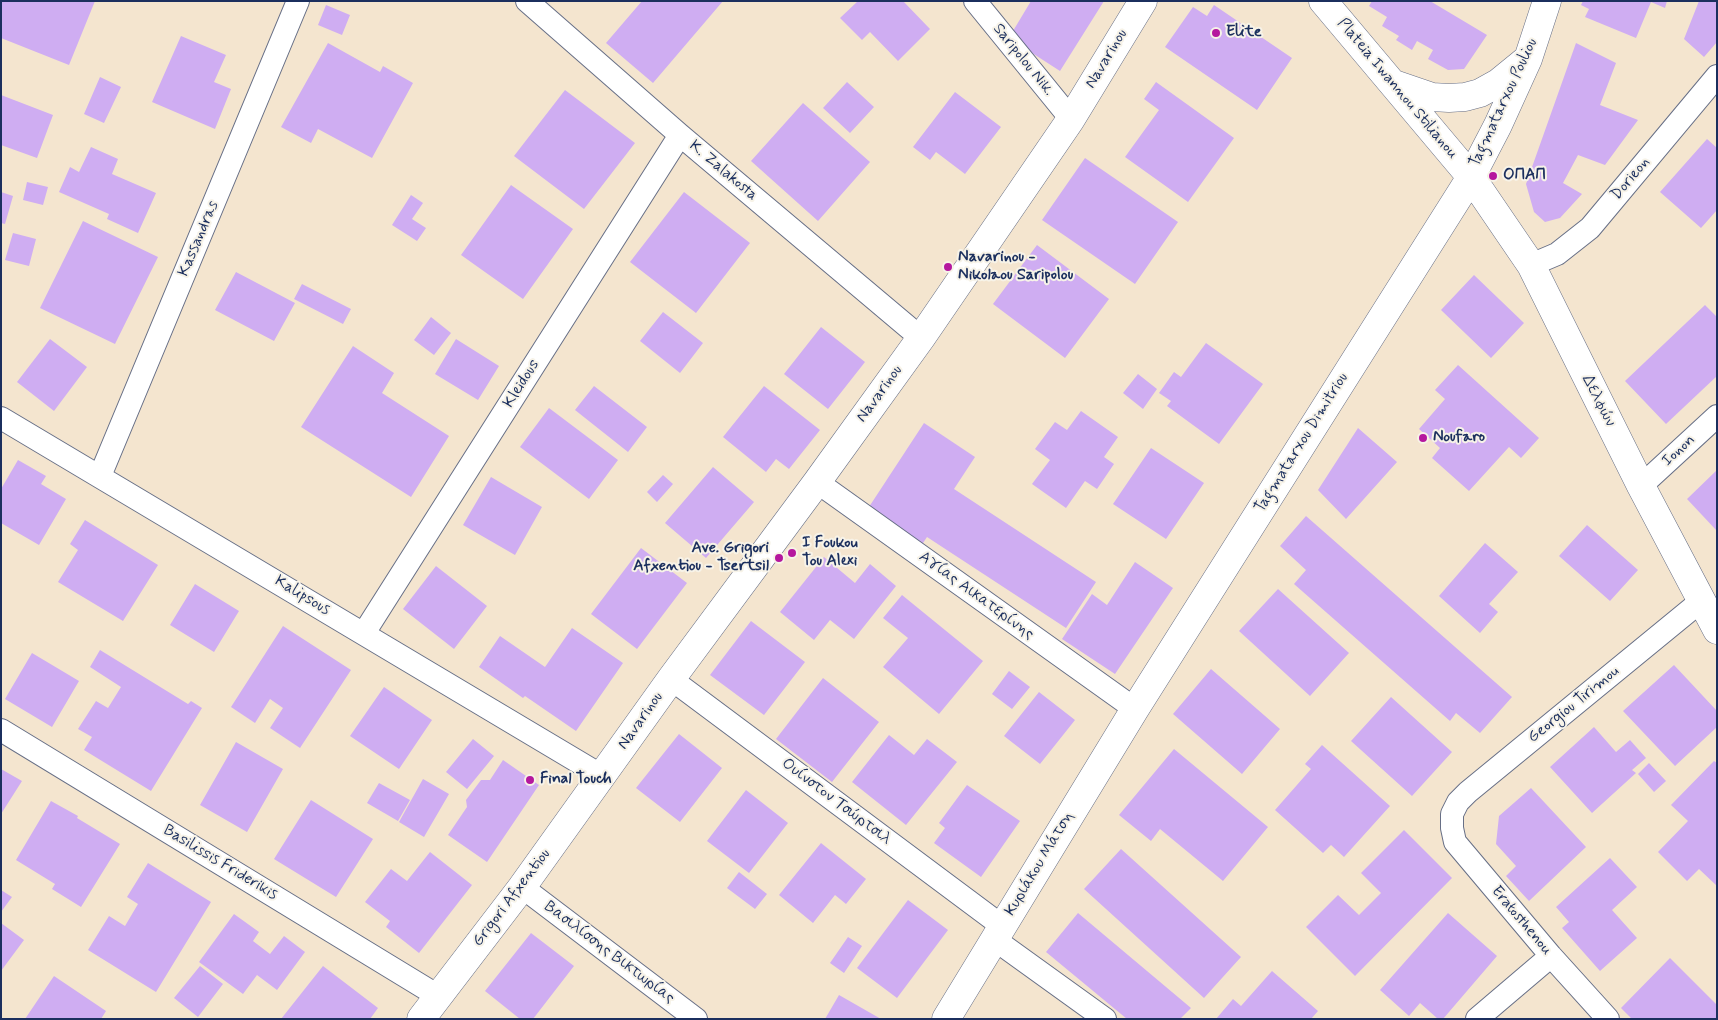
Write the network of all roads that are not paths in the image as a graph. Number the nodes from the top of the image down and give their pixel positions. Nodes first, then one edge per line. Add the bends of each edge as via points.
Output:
1 (298, 1) edge
2 (527, 1) edge
3 (975, 1) edge
4 (1143, 1) edge
5 (1322, 1) edge
6 (1547, 1) edge
7 (1528, 59) junction
8 (1717, 76) edge
9 (1394, 84) junction
10 (1070, 119) junction
11 (680, 135) junction
12 (1471, 177) junction
13 (1531, 265) junction
14 (921, 338) junction
15 (1717, 416) edge
16 (1, 418) edge
17 (100, 476) junction
18 (817, 482) junction
19 (1641, 486) junction
20 (1701, 600) junction
21 (1717, 630) edge
22 (364, 633) junction
23 (671, 679) junction
24 (1135, 709) junction
25 (1, 730) edge
26 (602, 776) junction
27 (1452, 814) joint
28 (522, 887) junction
29 (998, 932) junction
30 (1551, 956) junction
31 (438, 996) junction
32 (421, 1019) edge
33 (696, 1019) edge
34 (946, 1019) edge
35 (1105, 1019) edge
36 (1477, 1019) edge
37 (1608, 1019) edge

1 - 17 street, Kassandras
2 - 11 street, K. Zalakosta
3 - 10 street, Saripolou Nik.
4 - 10 main road, Navarinou
5 - 9 main road, Plateia Iwannou Stilianou
6 - 7 main road, Tagmatarxou Pouliou
7 - 9 main road via 1498,83 1465,97 1432,97
7 - 12 main road, Tagmatarxou Pouliou
8 - 13 street, Dorieon via 1590,228 1557,254
9 - 12 main road, Plateia Iwannou Stilianou
10 - 14 main road, Navarinou
11 - 14 street, K. Zalakosta
11 - 22 street, Kleidous
12 - 13 main road, Δελφών
12 - 24 main road, Tagmatarxou Dimitriou
13 - 19 main road, Δελφών
14 - 18 main road, Navarinou
15 - 19 street, Ionon
16 - 17 street, Kalipsous
17 - 22 street, Kalipsous
18 - 23 main road, Navarinou
18 - 24 street, Αγίας Αικατερίνης
19 - 20 main road, Δελφών
20 - 21 main road, Δελφών
20 - 27 street, Georgiou Tirimou via 1468,792
22 - 26 street, Kalipsous
23 - 26 main road, Navarinou
23 - 29 street, Ουίνστον Τσώρτσιλ
24 - 29 main road, Κυριάκου Μάτση
25 - 31 street, Basilissis Friderikis
26 - 28 main road, Grigori Afxentiou
27 - 30 street, Eratosthenou via 1455,842
28 - 31 main road, Grigori Afxentiou
28 - 33 street, Βασιλίσσης Βικτωρίας
29 - 34 main road, Κυριάκου Μάτση
29 - 35 street, Ουίνστον Τσώρτσιλ
30 - 36 street
30 - 37 street, Eratosthenou
31 - 32 main road, Grigori Afxentiou

